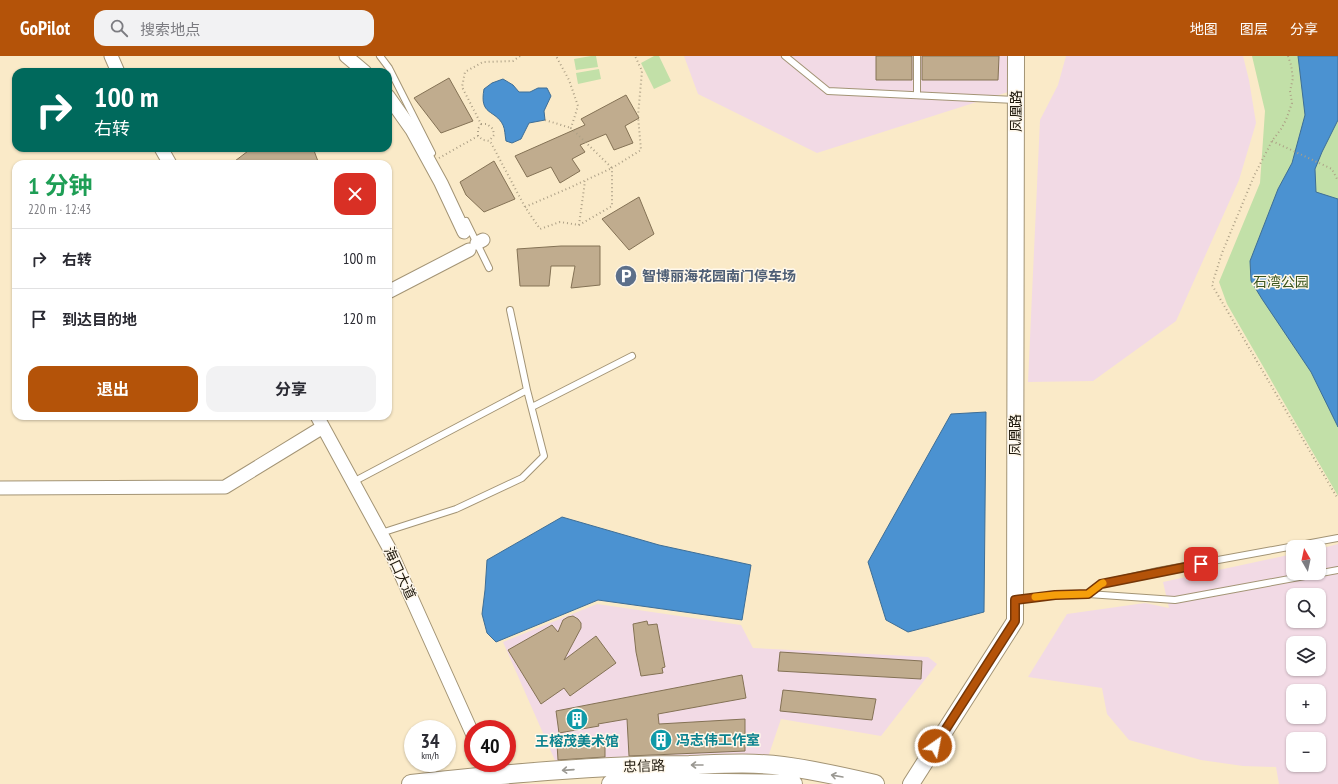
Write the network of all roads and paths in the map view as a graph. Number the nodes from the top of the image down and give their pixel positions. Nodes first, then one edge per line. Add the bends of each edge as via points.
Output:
1 (111, 56) edge
2 (346, 56) edge
3 (380, 56) edge
4 (520, 56) edge
5 (556, 56) edge
6 (635, 56) edge
7 (785, 56) edge
8 (917, 56) edge
9 (1016, 56) edge
10 (1288, 56) edge
11 (116, 68) edge
12 (360, 68) edge
13 (389, 68) edge
14 (392, 74) edge
15 (917, 95) junction
16 (1016, 100) junction
17 (392, 102) edge
18 (545, 120) dead end
19 (481, 124) junction
20 (571, 128) junction
21 (478, 136) junction
22 (490, 140) junction
23 (1272, 141) junction
24 (435, 160) junction
25 (612, 168) junction
26 (585, 181) junction
27 (1338, 181) edge
28 (525, 207) junction
29 (579, 225) junction
30 (464, 232) dead end
31 (476, 245) junction
32 (489, 268) dead end
33 (392, 290) edge
34 (510, 310) dead end
35 (632, 356) dead end
36 (527, 390) junction
37 (532, 407) junction
38 (320, 422) edge
39 (353, 482) junction
40 (0, 488) edge
41 (1338, 500) edge
42 (381, 533) junction
43 (1338, 538) edge
44 (1338, 570) edge
45 (1088, 594) junction
46 (1015, 600) junction
47 (466, 720) edge
48 (491, 774) edge
49 (411, 784) edge
50 (611, 784) edge
51 (792, 784) edge
52 (876, 784) edge
53 (911, 784) edge

1 - 11 street
2 - 12 street
3 - 13 lane
4 - 19 path via 513,61 483,62 466,72 462,87
5 - 20 path via 569,80 578,106
6 - 25 path via 642,71 638,116 641,150
7 - 15 lane via 828,91
8 - 15 lane
9 - 16 street, 凤凰路
10 - 23 path via 1293,78 1290,91 1292,103 1281,130
14 - 24 lane
15 - 16 lane
16 - 46 street, 凤凰路
17 - 30 street via 412,130 441,182
18 - 20 path
19 - 21 path
19 - 22 path via 487,124 493,129 494,134
20 - 25 path
21 - 22 path via 483,140
21 - 24 path
22 - 28 path
23 - 27 path via 1332,169
23 - 41 path via 1254,176 1222,253 1212,285
24 - 31 lane
25 - 26 path
25 - 29 path via 612,206
26 - 28 path
26 - 29 path
28 - 29 path via 540,229 560,222
31 - 32 lane
31 - 33 street
34 - 36 lane
35 - 37 lane
36 - 37 lane
36 - 39 lane
37 - 42 lane via 544,456 522,478 456,509
38 - 39 street, 海口大道
38 - 40 street via 225,487
39 - 42 street, 海口大道
42 - 47 street, 海口大道
43 - 45 lane via 1158,571 1101,584
44 - 45 lane via 1174,600
45 - 46 lane
46 - 53 street, 凤凰路 via 1015,621
48 - 49 main road, 忠信路
52 -> 48 main road, 忠信路 via 782,766 736,764 650,765
50 - 51 main road, 忠信路

